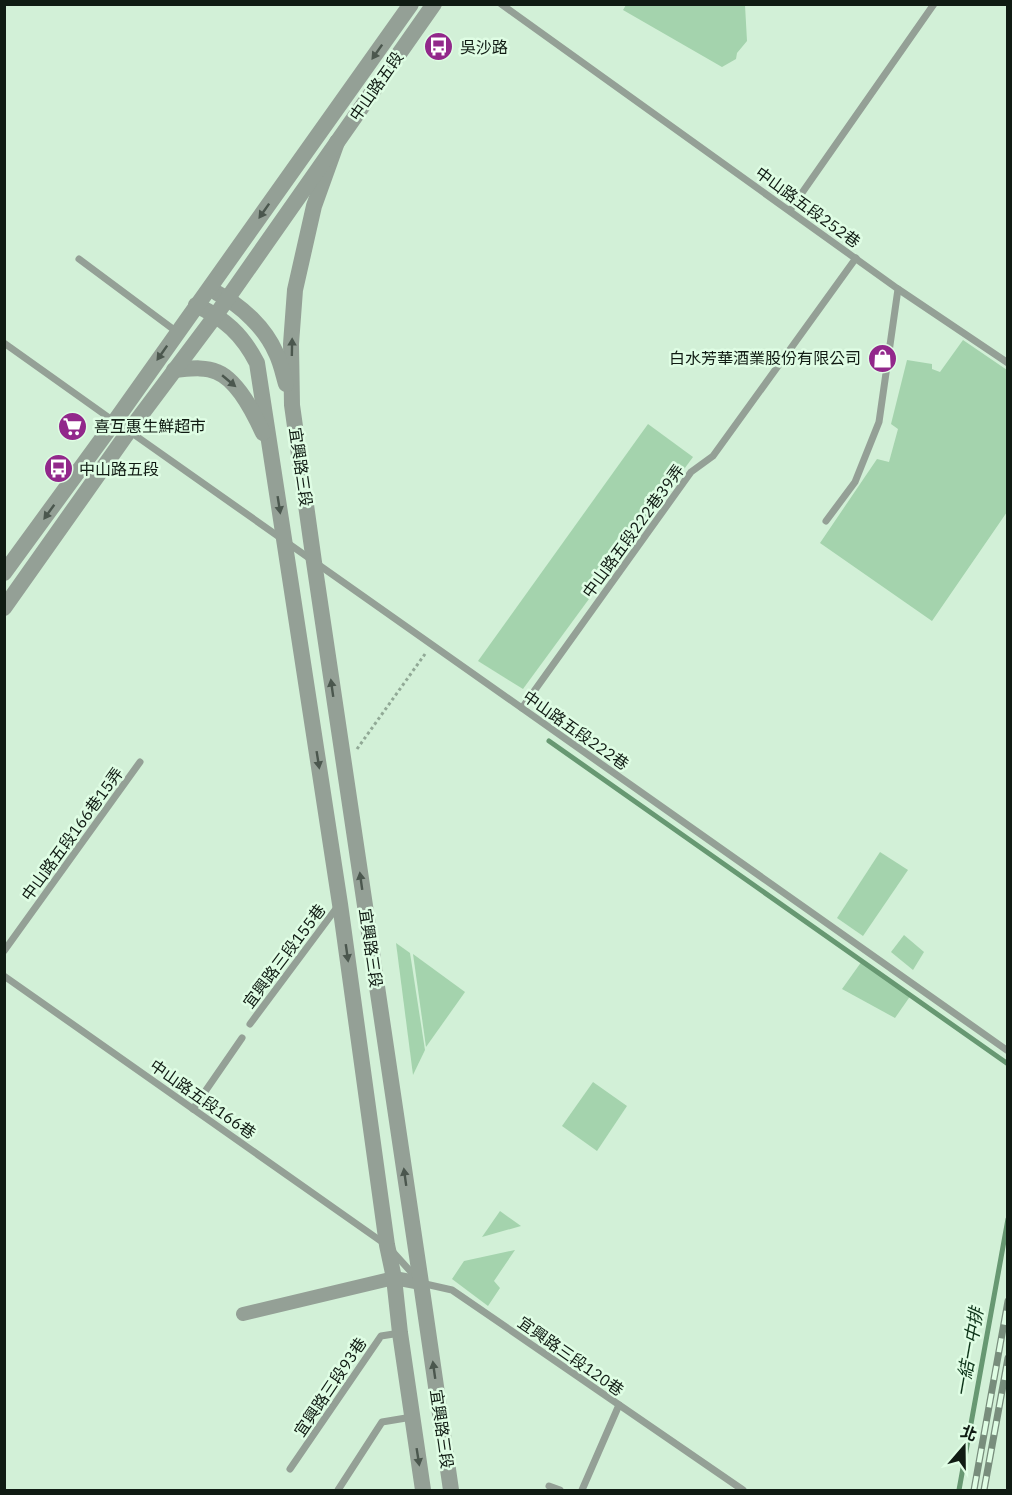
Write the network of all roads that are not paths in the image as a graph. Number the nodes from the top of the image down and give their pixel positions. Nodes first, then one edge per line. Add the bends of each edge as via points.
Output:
1 (411, 4) edge
2 (434, 4) edge
3 (501, 4) edge
4 (934, 4) edge
5 (337, 141) junction
6 (790, 210) junction
7 (856, 258) junction
8 (79, 259) dead end
9 (208, 289) junction
10 (898, 289) junction
11 (227, 298) junction
12 (196, 305) junction
13 (216, 315) junction
14 (177, 332) junction
15 (4, 343) edge
16 (1008, 363) edge
17 (174, 370) junction
18 (292, 405) junction
19 (115, 421) junction
20 (129, 431) junction
21 (270, 447) junction
22 (826, 521) dead end
23 (285, 542) junction
24 (314, 562) junction
25 (4, 573) edge
26 (4, 608) edge
27 (522, 708) junction
28 (140, 762) dead end
29 (340, 904) junction
30 (4, 951) edge
31 (4, 976) edge
32 (250, 1024) dead end
33 (242, 1038) dead end
34 (1008, 1051) edge
35 (194, 1109) junction
36 (387, 1245) junction
37 (394, 1278) junction
38 (421, 1283) junction
39 (243, 1314) dead end
40 (400, 1333) junction
41 (619, 1405) junction
42 (412, 1417) junction
43 (290, 1469) dead end
44 (549, 1486) dead end
45 (338, 1491) edge
46 (423, 1491) edge
47 (451, 1491) edge
48 (560, 1491) edge
49 (582, 1491) edge
50 (743, 1491) edge

1 -> 9 street, 中山路五段
2 - 5 street, 中山路五段
3 - 6 lane, 中山路五段252巷
4 - 6 lane
5 - 11 street, 中山路五段
18 -> 5 street, 宜興路三段 via 295,290 314,206
6 - 7 lane, 中山路五段252巷
7 - 10 lane, 中山路五段252巷
7 - 27 lane, 中山路五段222巷39弄 via 713,456 691,472
8 - 14 lane
9 - 11 street, 宜興路三段
9 - 12 street, 中山路五段
10 - 16 lane, 中山路五段252巷
10 - 22 lane via 879,422 855,482
11 - 13 street, 中山路五段
11 - 18 street, 宜興路三段 via 268,338 277,354
12 - 13 street, 宜興路三段
12 - 14 street, 中山路五段
13 - 17 street, 中山路五段
13 - 21 street, 宜興路三段 via 237,332 257,363
14 -> 19 street, 中山路五段
15 - 19 lane, 中山路五段222巷
17 - 20 street, 中山路五段
17 -> 21 street, 宜興路三段 via 199,368 218,372 234,384
18 - 24 street, 宜興路三段
19 - 20 lane, 中山路五段222巷
19 -> 25 street, 中山路五段
20 - 23 lane, 中山路五段222巷
20 - 26 street, 中山路五段
21 -> 23 street, 宜興路三段
23 - 24 lane, 中山路五段222巷
23 -> 29 street, 宜興路三段
24 - 27 lane, 中山路五段222巷
38 -> 24 street, 宜興路三段
27 - 34 lane, 中山路五段222巷
28 - 30 lane, 中山路五段166巷15弄
29 - 32 lane, 宜興路三段155巷
29 -> 36 street, 宜興路三段
31 - 35 lane, 中山路五段166巷
33 - 35 lane
35 - 36 lane, 中山路五段166巷
36 - 37 street, 宜興路三段
36 - 38 lane
37 - 38 street
37 - 39 street
37 - 40 street, 宜興路三段
38 - 41 lane, 宜興路三段120巷 via 452,1290
47 -> 38 street, 宜興路三段
40 - 42 street, 宜興路三段
40 - 43 lane, 宜興路三段93巷 via 381,1335
41 - 49 lane
41 - 50 lane, 宜興路三段120巷
42 - 45 lane via 382,1422
42 -> 46 street, 宜興路三段
44 - 48 lane

